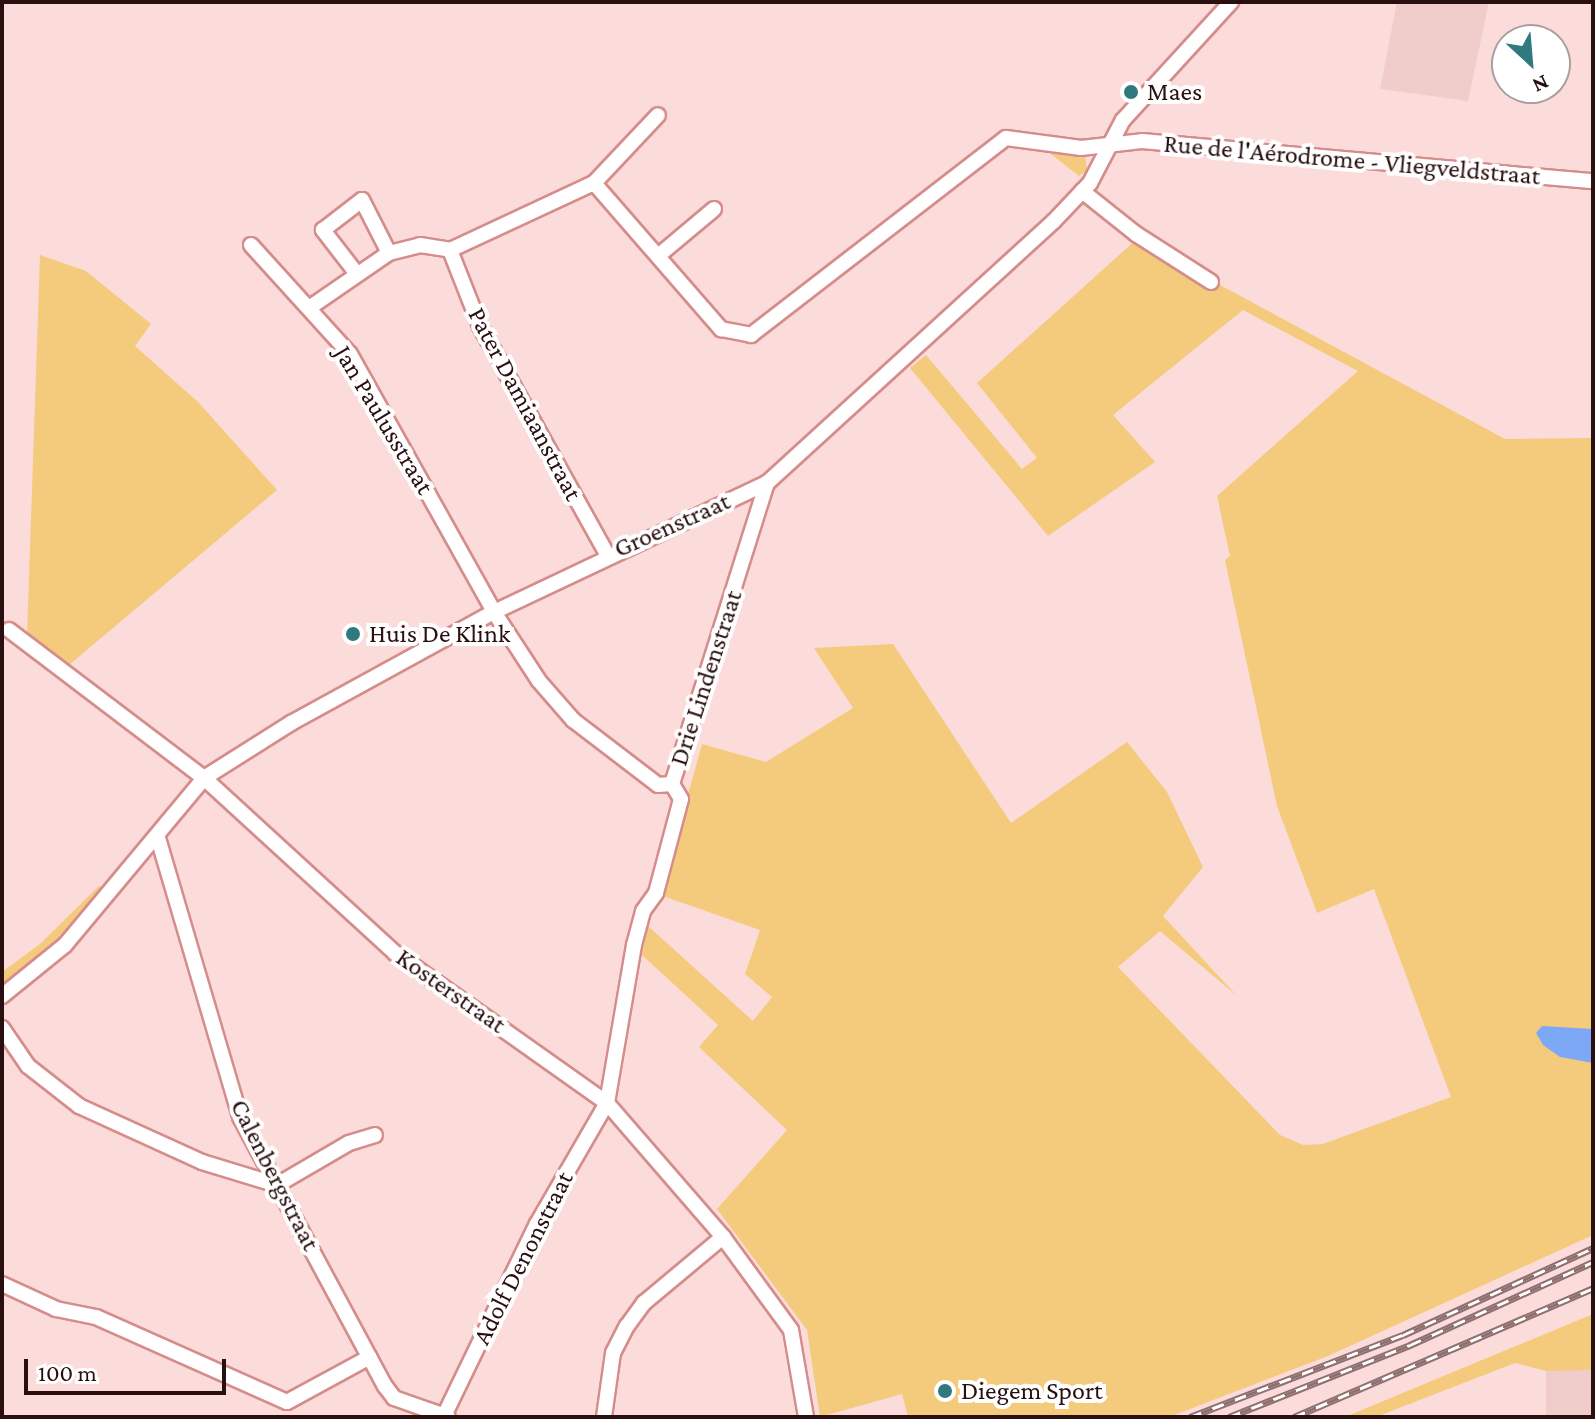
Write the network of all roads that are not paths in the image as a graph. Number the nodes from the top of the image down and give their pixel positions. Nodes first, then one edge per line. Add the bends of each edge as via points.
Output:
1 (1231, 2) edge
2 (658, 115) dead end
3 (1110, 147) junction
4 (1593, 181) edge
5 (594, 183) junction
6 (1082, 191) junction
7 (714, 209) dead end
8 (251, 245) dead end
9 (450, 250) junction
10 (389, 253) junction
11 (658, 256) junction
12 (357, 274) junction
13 (1211, 282) dead end
14 (309, 308) junction
15 (767, 483) junction
16 (607, 554) junction
17 (494, 612) junction
18 (9, 630) dead end
19 (204, 778) junction
20 (672, 784) junction
21 (158, 838) junction
22 (2, 996) edge
23 (2, 1028) edge
24 (607, 1103) junction
25 (375, 1135) dead end
26 (277, 1185) junction
27 (723, 1237) junction
28 (2, 1284) edge
29 (370, 1357) junction
30 (446, 1416) edge
31 (604, 1417) edge
32 (806, 1417) edge

1 - 3 street, Groenstraat via 1123,120
2 - 5 street
3 - 4 street, Rue de l'Aérodrome - Vliegveldstraat via 1142,141
3 - 6 street, Groenstraat
3 - 11 street, Rue de l'Aérodrome - Vliegveldstraat via 1006,138 751,335 721,329
5 - 9 street
5 - 11 street
6 - 13 street via 1136,234
6 - 15 street, Groenstraat
7 - 11 street
8 - 14 street, Jan Paulusstraat
9 - 10 street via 420,245
9 - 16 street, Pater Damiaanstraat via 480,326
10 - 12 street
10 - 12 street via 362,200 323,230
12 - 14 street
14 - 17 street, Jan Paulusstraat via 350,354
15 - 16 street, Groenstraat
15 - 20 street, Drie Lindenstraat
16 - 17 street, Groenstraat
17 - 19 street, Groenstraat via 291,723
17 - 20 street, Jan Paulusstraat via 573,720 658,785
18 - 19 street, Kosterstraat
19 - 21 street
19 - 24 street, Kosterstraat via 361,926
20 - 24 street, Drie Lindenstraat via 681,799 656,893 643,911 634,945
21 - 22 street via 116,880 65,945
21 - 26 street, Calenbergstraat via 240,1117
23 - 26 street via 28,1066 79,1106 202,1162
24 - 27 street, Kosterstraat
24 - 30 street, Adolf Denonstraat via 537,1224
25 - 26 street via 349,1143
26 - 29 street, Calenbergstraat
27 - 31 street via 644,1303 627,1326 613,1353
27 - 32 street, Kosterstraat via 791,1330
28 - 29 street via 56,1309 96,1317 287,1402
29 - 30 street, Calenbergstraat via 394,1398

